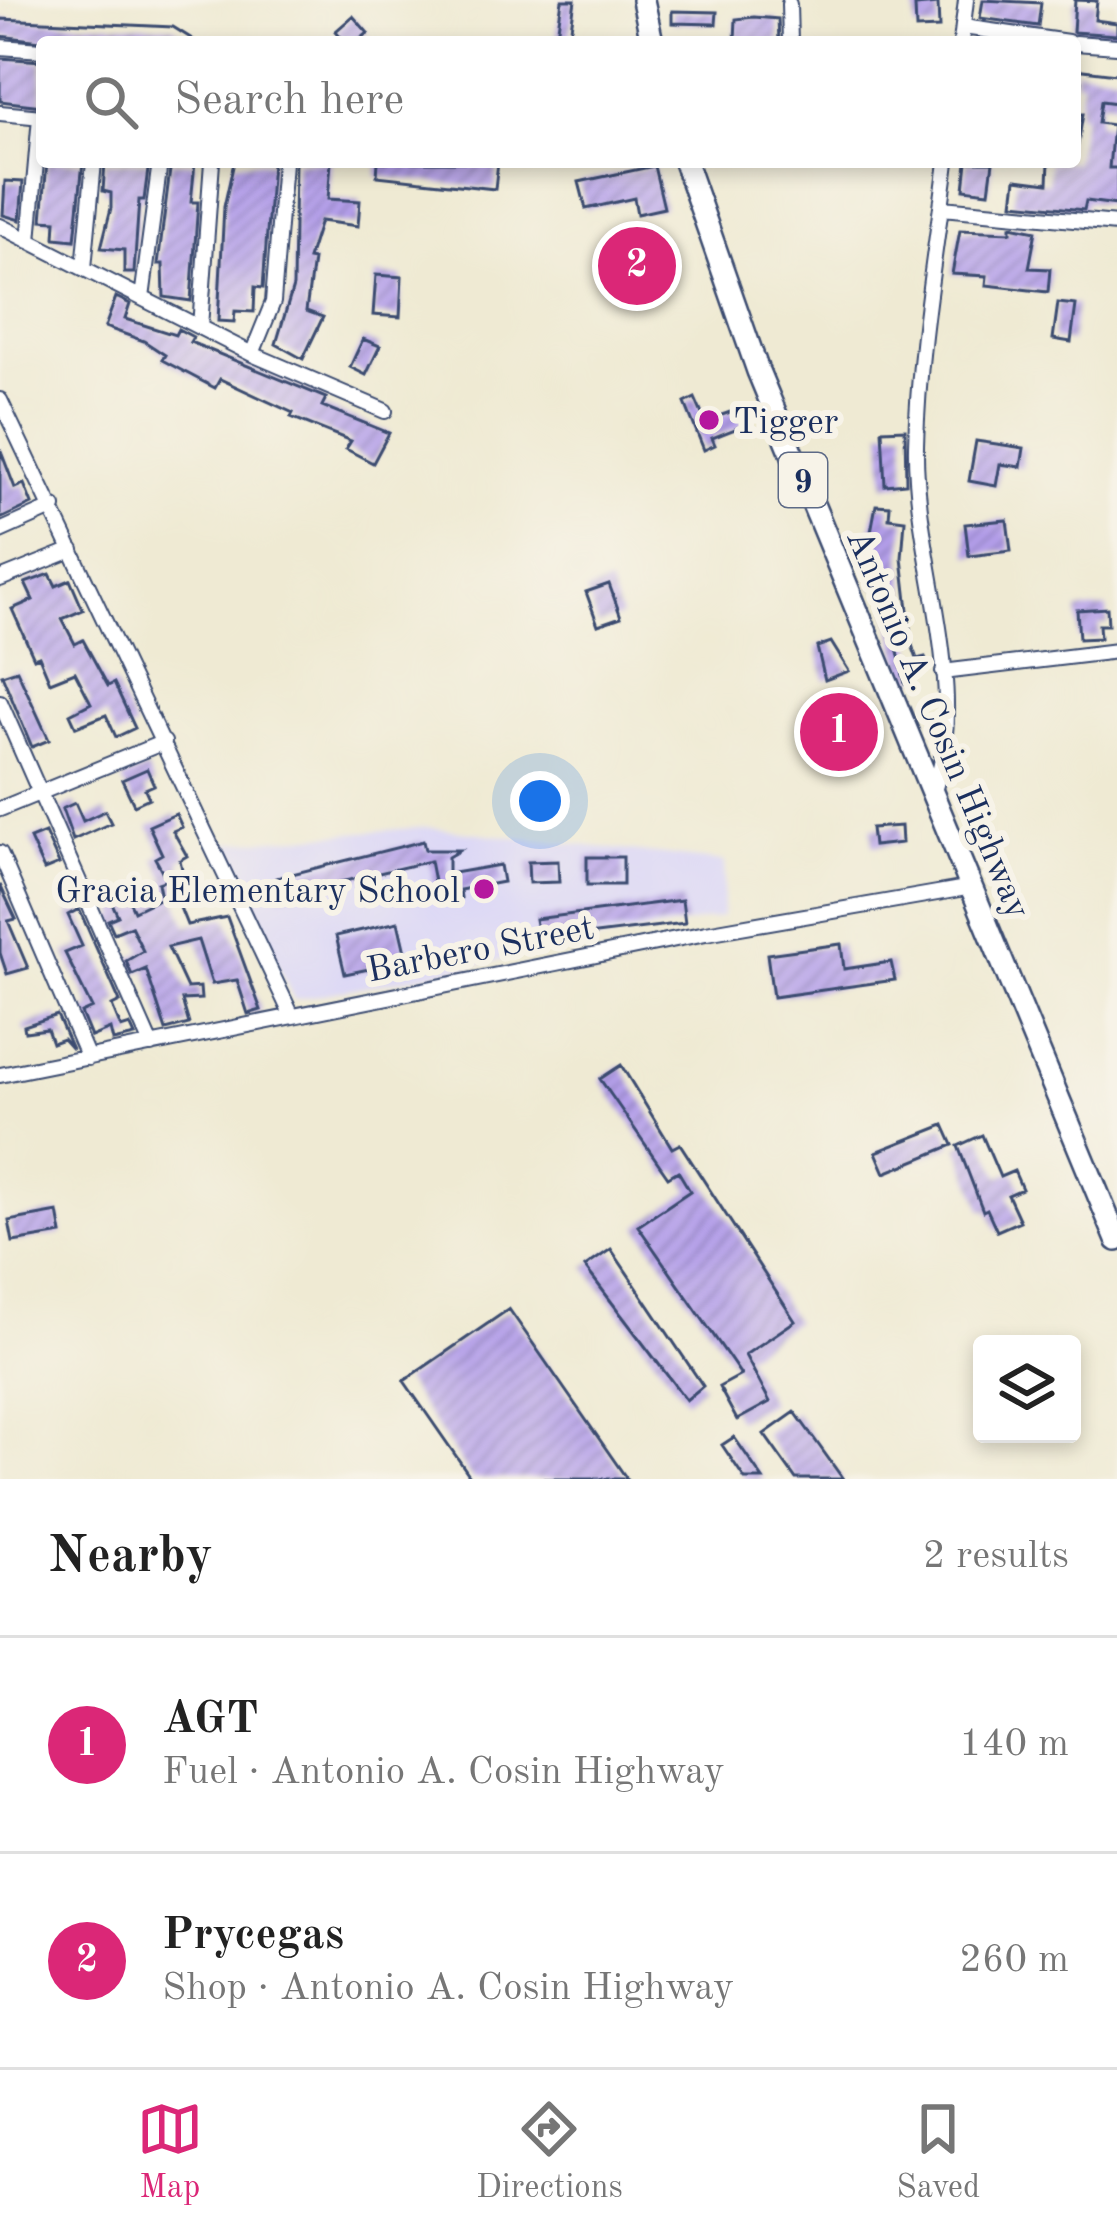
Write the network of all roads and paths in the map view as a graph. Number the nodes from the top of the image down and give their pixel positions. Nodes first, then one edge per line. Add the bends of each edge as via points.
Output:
1 (643, 0) edge
2 (966, 0) edge
3 (789, 4) dead end
4 (962, 34) edge
5 (651, 36) edge
6 (790, 36) edge
7 (1081, 43) edge
8 (0, 46) edge
9 (1117, 46) edge
10 (36, 49) edge
11 (0, 113) edge
12 (36, 117) edge
13 (36, 168) edge
14 (93, 168) edge
15 (159, 168) edge
16 (212, 168) edge
17 (284, 168) edge
18 (688, 168) edge
19 (946, 168) edge
20 (942, 208) junction
21 (1117, 224) edge
22 (0, 226) edge
23 (29, 241) junction
24 (84, 268) junction
25 (142, 298) junction
26 (200, 327) junction
27 (252, 354) junction
28 (0, 400) edge
29 (386, 411) dead end
30 (54, 507) junction
31 (0, 531) edge
32 (72, 550) junction
33 (0, 579) edge
34 (1117, 651) edge
35 (943, 672) junction
36 (0, 702) edge
37 (164, 742) junction
38 (40, 793) junction
39 (933, 794) junction
40 (0, 808) edge
41 (0, 853) edge
42 (972, 887) junction
43 (292, 1014) junction
44 (151, 1045) junction
45 (88, 1058) junction
46 (0, 1075) edge
47 (1117, 1240) edge

1 - 5 highway
2 - 4 street
3 - 6 street
7 - 9 street
8 - 10 street
11 - 12 street
13 - 23 street
14 - 24 street
15 - 25 street
16 - 26 street
17 - 27 street via 273,302
18 - 39 highway, Antonio A. Cosin Highway / 9 via 758,371
19 - 20 street
20 - 21 street
20 - 35 street via 916,445
22 - 23 street
23 - 24 street
24 - 25 street
25 - 26 street
26 - 27 street
27 - 29 street
28 - 30 street
30 - 31 street
30 - 32 street
32 - 33 street
32 - 37 street
34 - 35 street
35 - 39 street via 941,772
36 - 38 street
37 - 38 street
37 - 43 street
38 - 40 street
38 - 44 street
39 - 42 highway, Antonio A. Cosin Highway / 9
41 - 45 street
42 - 43 street, Barbero Street
42 - 47 highway, Antonio A. Cosin Highway / 9
43 - 44 street, Barbero Street
44 - 45 street, Barbero Street
45 - 46 street, Barbero Street

